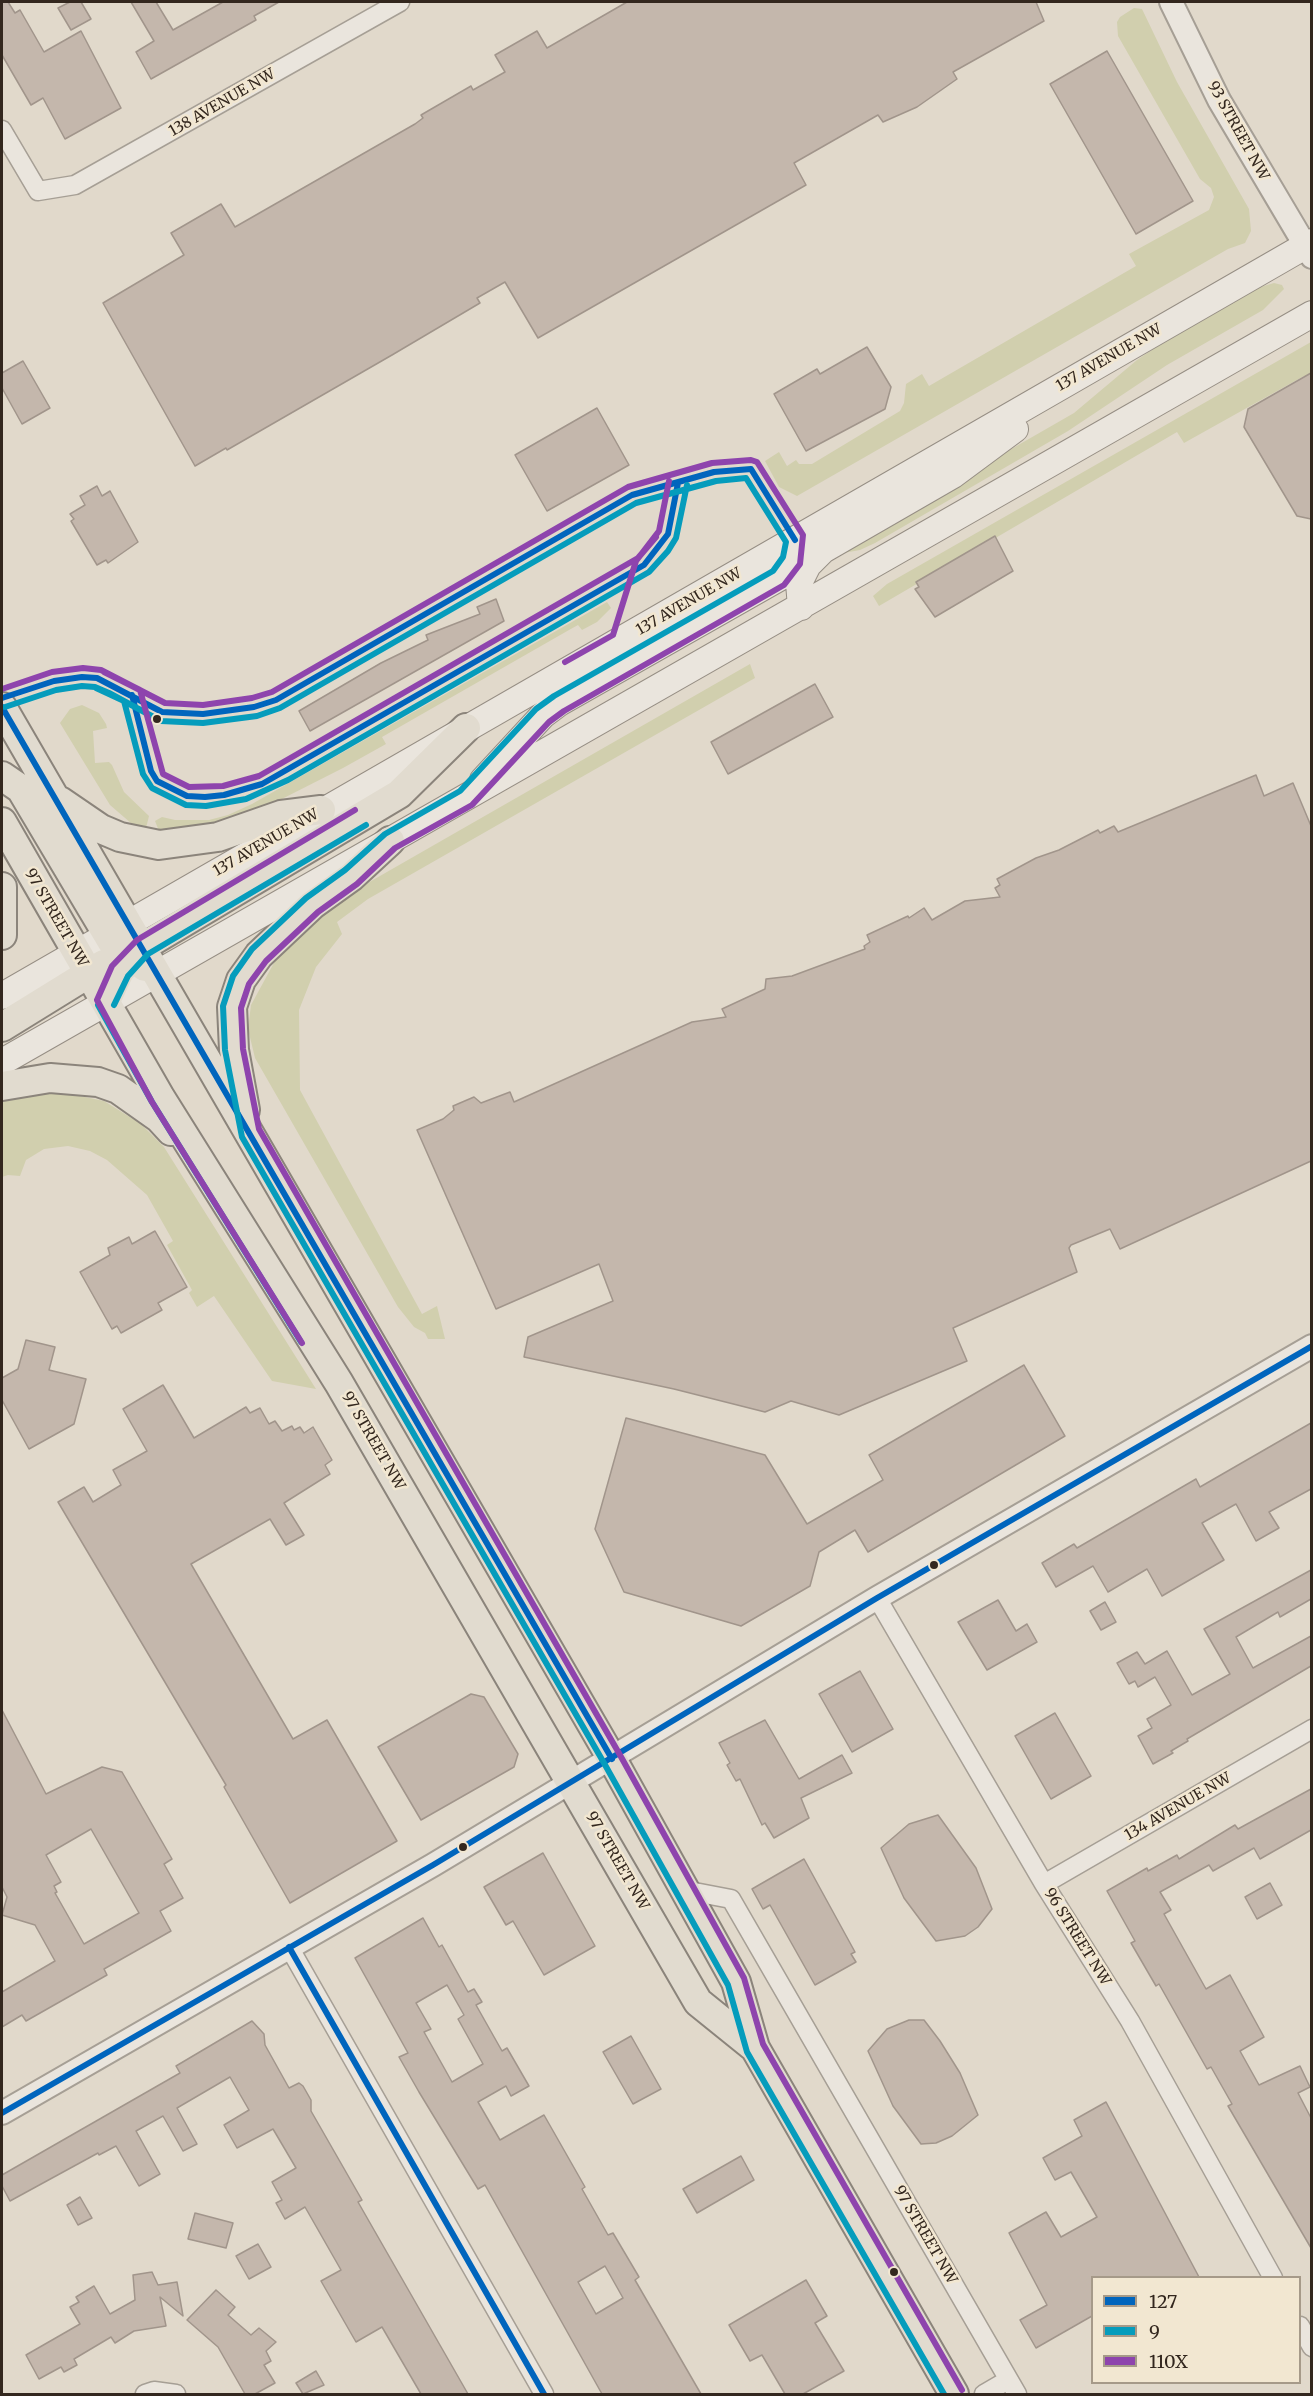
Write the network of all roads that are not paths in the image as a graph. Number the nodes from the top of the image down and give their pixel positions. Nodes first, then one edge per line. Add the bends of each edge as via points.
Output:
1 (400, 2) edge
2 (1171, 2) edge
3 (2, 130) edge
4 (1309, 248) edge
5 (1311, 314) edge
6 (1117, 354) junction
7 (795, 540) junction
8 (801, 607) junction
9 (2, 708) edge
10 (466, 728) junction
11 (2, 776) edge
12 (54, 797) junction
13 (466, 798) junction
14 (321, 810) junction
15 (2, 822) edge
16 (390, 841) junction
17 (2, 887) edge
18 (2, 935) edge
19 (125, 942) junction
20 (83, 964) junction
21 (157, 973) junction
22 (2, 996) edge
23 (105, 1001) junction
24 (2, 1027) edge
25 (2, 1062) edge
26 (2, 1086) edge
27 (250, 1132) junction
28 (203, 1166) junction
29 (1311, 1346) edge
30 (877, 1598) junction
31 (1311, 1729) edge
32 (612, 1759) junction
33 (572, 1783) junction
34 (1044, 1884) junction
35 (684, 1890) junction
36 (289, 1947) junction
37 (755, 2048) junction
38 (2, 2113) edge
39 (1272, 2276) edge
40 (1301, 2330) edge
41 (1311, 2347) edge
42 (1012, 2387) edge
43 (145, 2394) edge
44 (176, 2394) edge
45 (544, 2394) edge
46 (954, 2394) edge
47 (984, 2394) edge

1 - 3 street, 138 AVENUE NW via 75,185 38,191
2 - 4 street, 93 STREET NW via 1219,100
4 - 6 main road, 137 AVENUE NW
5 - 8 main road
6 - 7 main road, 137 AVENUE NW
6 - 8 main road via 953,475 823,550 808,565 799,583
7 - 10 main road, 137 AVENUE NW
7 - 13 main road via 792,561 779,578 559,703 543,715
8 - 13 main road
9 - 12 main road, 97 STREET NW
10 - 14 main road, 137 AVENUE NW
10 - 19 main road via 399,794
11 - 19 main road via 21,789
12 - 14 main road via 101,829 159,845 218,837 281,815
12 - 19 main road, 97 STREET NW
13 - 16 main road
14 - 19 main road, 137 AVENUE NW
15 - 20 main road, 97 STREET NW
16 - 21 main road
16 - 27 main road via 351,877 312,905 259,956 241,980 232,1007 234,1050
17 - 18 main road
19 - 20 main road via 105,963
19 - 21 main road, 97 STREET NW
19 - 23 main road
20 - 22 main road
20 - 23 main road, 97 STREET NW
20 - 24 main road
21 - 23 main road
21 - 27 main road, 97 STREET NW
23 - 25 main road
23 - 28 main road, 97 STREET NW
26 - 28 main road via 50,1078 98,1082 118,1089 159,1118
27 - 32 main road, 97 STREET NW
28 - 33 main road, 97 STREET NW via 339,1383
29 - 30 street
30 - 32 street
30 - 34 street, 96 STREET NW
31 - 34 street, 134 AVENUE NW
32 - 33 street
32 - 35 main road, 97 STREET NW
33 - 36 street
33 - 37 main road, 97 STREET NW via 698,2002
34 - 39 street, 96 STREET NW via 1130,2021
35 - 37 main road, 97 STREET NW via 736,1982
35 - 42 street, 97 STREET NW via 731,1899
36 - 38 street
36 - 45 street
37 - 46 main road, 97 STREET NW
40 - 41 street
42 - 47 street
43 - 44 street

